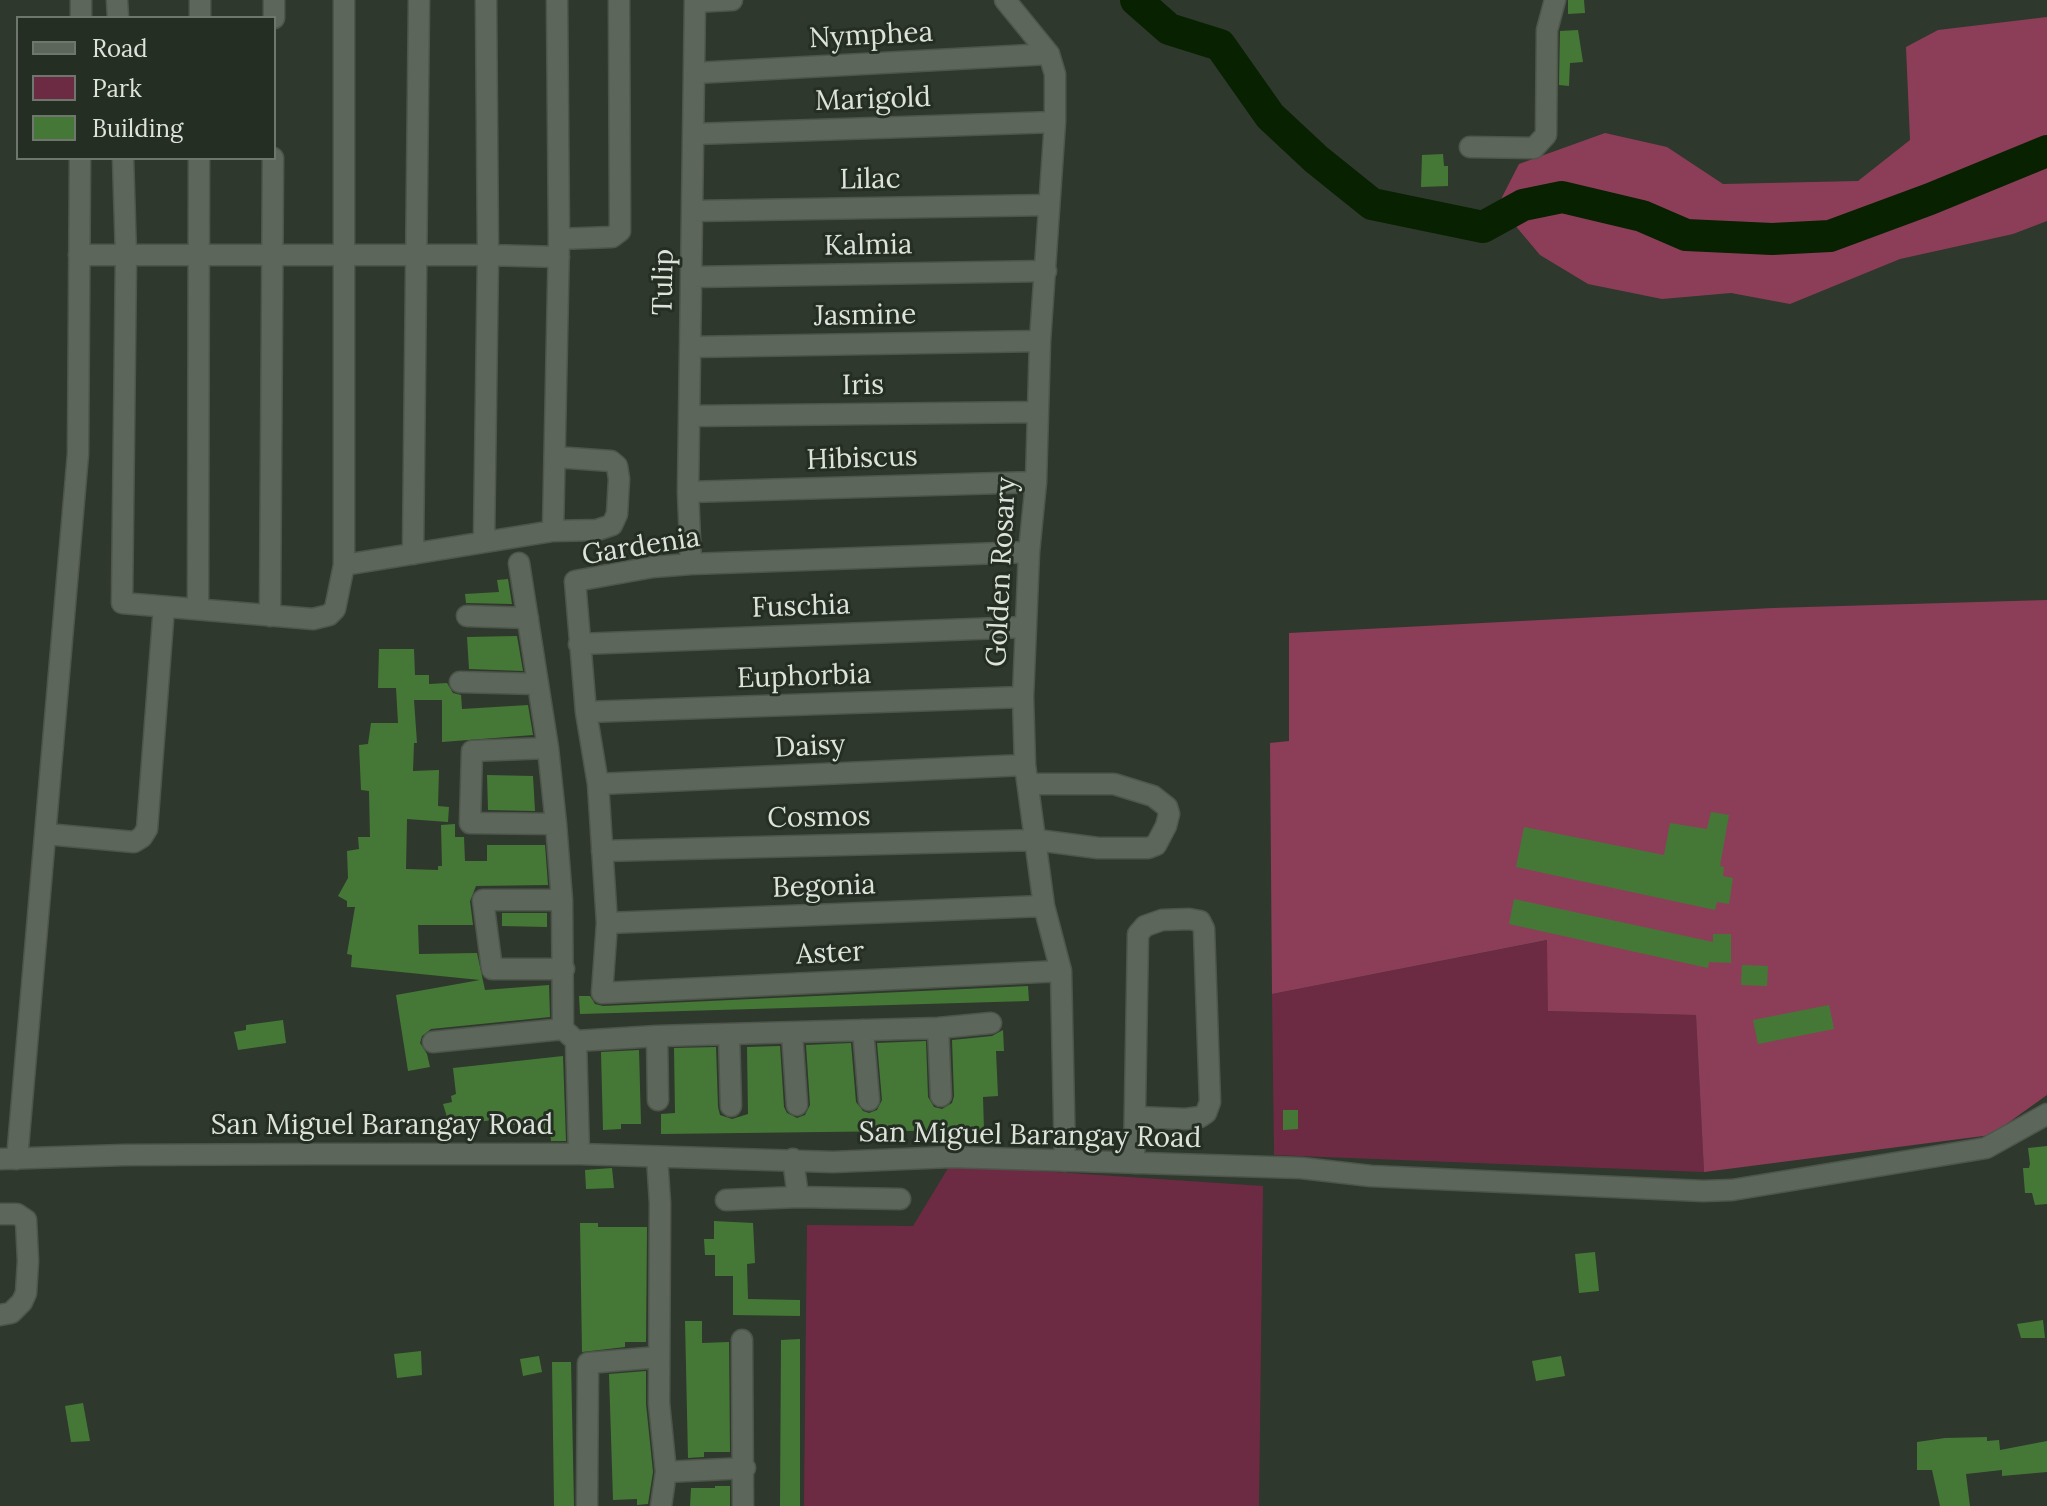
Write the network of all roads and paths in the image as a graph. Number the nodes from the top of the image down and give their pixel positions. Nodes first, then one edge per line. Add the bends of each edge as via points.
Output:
1 (344, 0) edge
2 (419, 0) edge
3 (486, 0) edge
4 (557, 0) edge
5 (619, 0) edge
6 (732, 0) edge
7 (1005, 0) edge
8 (1555, 0) edge
9 (695, 1) edge
10 (1049, 54) junction
11 (695, 73) junction
12 (1055, 122) junction
13 (694, 134) junction
14 (1470, 147) dead end
15 (80, 160) edge
16 (123, 160) edge
17 (199, 160) edge
18 (273, 160) edge
19 (1049, 205) junction
20 (693, 211) junction
21 (559, 248) junction
22 (79, 255) junction
23 (488, 255) junction
24 (126, 256) junction
25 (198, 256) junction
26 (272, 256) junction
27 (345, 256) junction
28 (416, 256) junction
29 (1046, 271) junction
30 (692, 277) junction
31 (1040, 341) junction
32 (691, 347) junction
33 (1037, 412) junction
34 (690, 416) junction
35 (555, 457) junction
36 (1036, 482) junction
37 (688, 492) junction
38 (553, 531) junction
39 (484, 542) junction
40 (1029, 552) junction
41 (413, 554) junction
42 (519, 563) dead end
43 (691, 564) junction
44 (344, 565) junction
45 (164, 607) junction
46 (198, 609) junction
47 (270, 616) junction
48 (467, 616) dead end
49 (528, 618) junction
50 (1026, 627) junction
51 (579, 644) junction
52 (460, 682) dead end
53 (537, 684) junction
54 (1023, 697) junction
55 (586, 712) junction
56 (548, 748) junction
57 (1027, 774) junction
58 (598, 784) junction
59 (556, 824) junction
60 (46, 834) junction
61 (1037, 840) junction
62 (602, 851) junction
63 (562, 900) junction
64 (1044, 906) junction
65 (607, 923) junction
66 (564, 969) junction
67 (1061, 971) junction
68 (602, 993) joint
69 (991, 1023) dead end
70 (938, 1028) junction
71 (863, 1030) junction
72 (792, 1033) junction
73 (729, 1034) junction
74 (570, 1035) junction
75 (657, 1036) junction
76 (433, 1042) dead end
77 (941, 1096) dead end
78 (658, 1100) dead end
79 (869, 1100) dead end
80 (797, 1105) dead end
81 (731, 1106) dead end
82 (2047, 1114) edge
83 (1135, 1117) junction
84 (579, 1154) junction
85 (657, 1157) junction
86 (8, 1159) edge
87 (793, 1159) junction
88 (1065, 1161) junction
89 (1134, 1163) junction
90 (798, 1197) junction
91 (900, 1199) dead end
92 (726, 1200) dead end
93 (0, 1214) edge
94 (0, 1315) edge
95 (742, 1340) dead end
96 (659, 1357) junction
97 (745, 1468) junction
98 (666, 1472) junction
99 (587, 1506) edge
100 (661, 1506) edge
101 (743, 1506) edge

1 - 27 street
2 - 28 street
3 - 23 street
4 - 21 street
5 - 21 street via 620,231
6 - 9 street
7 - 10 street
8 - 14 street via 1547,30 1546,135 1534,148
9 - 11 street, Tulip
10 - 11 street, Nymphea
10 - 12 street, Golden Rosary via 1055,74
11 - 13 street, Tulip
12 - 13 street, Marigold
12 - 19 street, Golden Rosary
13 - 20 street, Tulip
15 - 22 street
16 - 24 street
17 - 25 street
18 - 26 street
19 - 20 street, Lilac
19 - 29 street, Golden Rosary
20 - 30 street, Tulip
21 - 23 street
21 - 35 street
22 - 24 street
22 - 60 street via 78,454
23 - 28 street
23 - 39 street
24 - 25 street
24 - 45 street via 122,603
25 - 26 street
25 - 46 street
26 - 27 street
26 - 47 street
27 - 28 street
27 - 44 street
28 - 41 street
29 - 30 street, Kalmia
29 - 31 street, Golden Rosary
30 - 32 street, Tulip
31 - 32 street, Jasmine
31 - 33 street, Golden Rosary
32 - 34 street, Tulip
33 - 34 street, Iris
33 - 36 street, Golden Rosary
34 - 37 street, Tulip
35 - 38 street
35 - 38 street via 611,461 619,479 612,525
36 - 37 street, Hibiscus
36 - 40 street, Golden Rosary
37 - 43 street, Tulip
38 - 39 street
39 - 41 street
40 - 43 street, Gardenia
40 - 50 street, Golden Rosary
41 - 44 street
42 - 49 street
43 - 51 street, Gardenia via 575,581
44 - 47 street via 335,609 329,615
45 - 46 street
45 - 60 street via 147,829 134,842
46 - 47 street
48 - 49 street
49 - 53 street
50 - 51 street, Fuschia
50 - 54 street, Golden Rosary
51 - 55 street, Gardenia
52 - 53 street
53 - 56 street
54 - 55 street, Euphorbia
54 - 57 street, Golden Rosary
55 - 58 street, Gardenia
56 - 59 street
56 - 59 street via 472,751 470,823
57 - 58 street, Daisy
57 - 61 street, Golden Rosary
57 - 61 street, Daisy via 1114,784 1153,796 1169,814 1161,838 1148,848
58 - 62 street, Gardenia
59 - 63 street
60 - 86 street
61 - 62 street, Cosmos
61 - 64 street, Golden Rosary
62 - 65 street, Gardenia
63 - 66 street
63 - 66 street via 483,900 492,969
64 - 65 street, Begonia
64 - 67 street, Golden Rosary
65 - 68 street, Gardenia
66 - 74 street
67 - 68 street, Aster
67 - 88 street, Golden Rosary
69 - 70 street
70 - 71 street
70 - 77 street
71 - 72 street
71 - 79 street
72 - 73 street
72 - 80 street
73 - 75 street
73 - 81 street
74 - 75 street
74 - 76 street
74 - 84 street
75 - 78 street
82 - 89 street, San Miguel Barangay Road via 1986,1148 1732,1190
83 - 83 street via 1138,934 1162,920 1200,921 1210,1102 1200,1117
83 - 89 street
84 - 85 street, San Miguel Barangay Road
84 - 86 street, San Miguel Barangay Road
85 - 87 street, San Miguel Barangay Road
85 - 96 street
87 - 88 street, San Miguel Barangay Road
87 - 90 street
88 - 89 street, San Miguel Barangay Road
90 - 91 street
90 - 92 street
93 - 94 street via 26,1220 28,1261 22,1302
95 - 97 street
96 - 98 street
96 - 99 street via 588,1363
97 - 98 street
97 - 101 street
98 - 100 street

